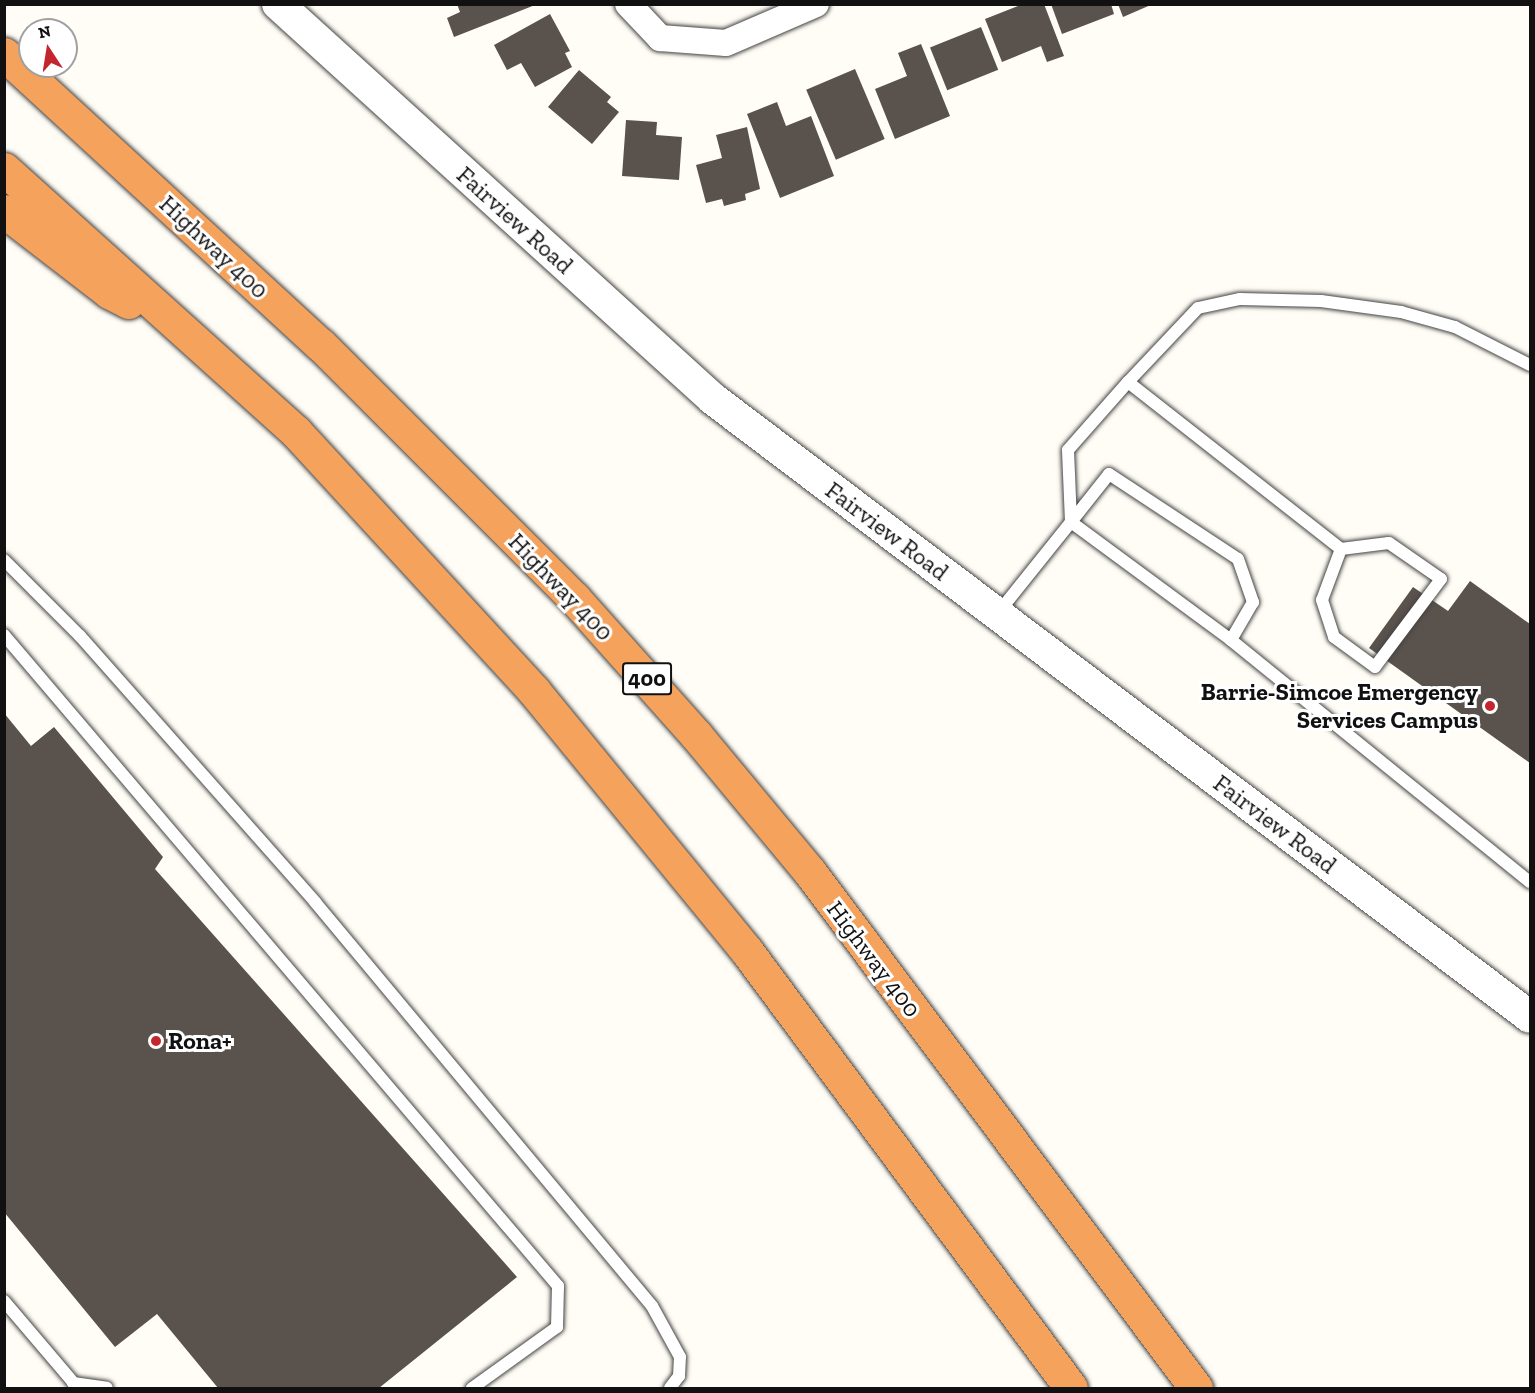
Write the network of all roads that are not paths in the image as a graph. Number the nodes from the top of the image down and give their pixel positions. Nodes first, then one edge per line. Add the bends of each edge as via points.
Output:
1 (278, 4) edge
2 (628, 4) edge
3 (816, 4) edge
4 (4, 54) edge
5 (4, 169) edge
6 (4, 211) edge
7 (184, 331) junction
8 (1530, 365) edge
9 (1128, 382) junction
10 (1071, 522) junction
11 (1341, 549) junction
12 (4, 560) edge
13 (998, 614) junction
14 (4, 635) edge
15 (1231, 640) junction
16 (1530, 882) edge
17 (1530, 1017) edge
18 (4, 1301) edge
19 (1162, 1340) junction
20 (76, 1386) edge
21 (107, 1389) edge
22 (472, 1389) edge
23 (670, 1389) edge
24 (1071, 1389) edge
25 (1196, 1389) edge
26 (1210, 1389) edge

1 - 13 street, Fairview Road via 713,399
2 - 3 street via 660,38 726,43
4 - 19 highway, Highway 400 / 400 via 321,345 574,598 696,735 808,871
5 - 7 highway
6 - 7 highway via 109,292
7 - 24 highway via 296,432 556,717 746,950
8 - 9 lane via 1455,327 1401,312 1322,301 1240,299 1198,308
9 - 10 lane via 1068,450
9 - 11 lane
10 - 13 lane
10 - 15 lane
10 - 15 lane via 1109,474 1238,559 1253,602
11 - 11 lane via 1389,543 1441,579 1375,667 1334,637 1322,600
12 - 23 lane via 80,636 315,902 652,1306 680,1357 679,1376
13 - 17 street, Fairview Road
14 - 22 lane via 558,1286 557,1327
15 - 16 lane
18 - 20 lane
19 - 25 highway, Highway 400 / 400
19 - 26 highway
20 - 21 lane

